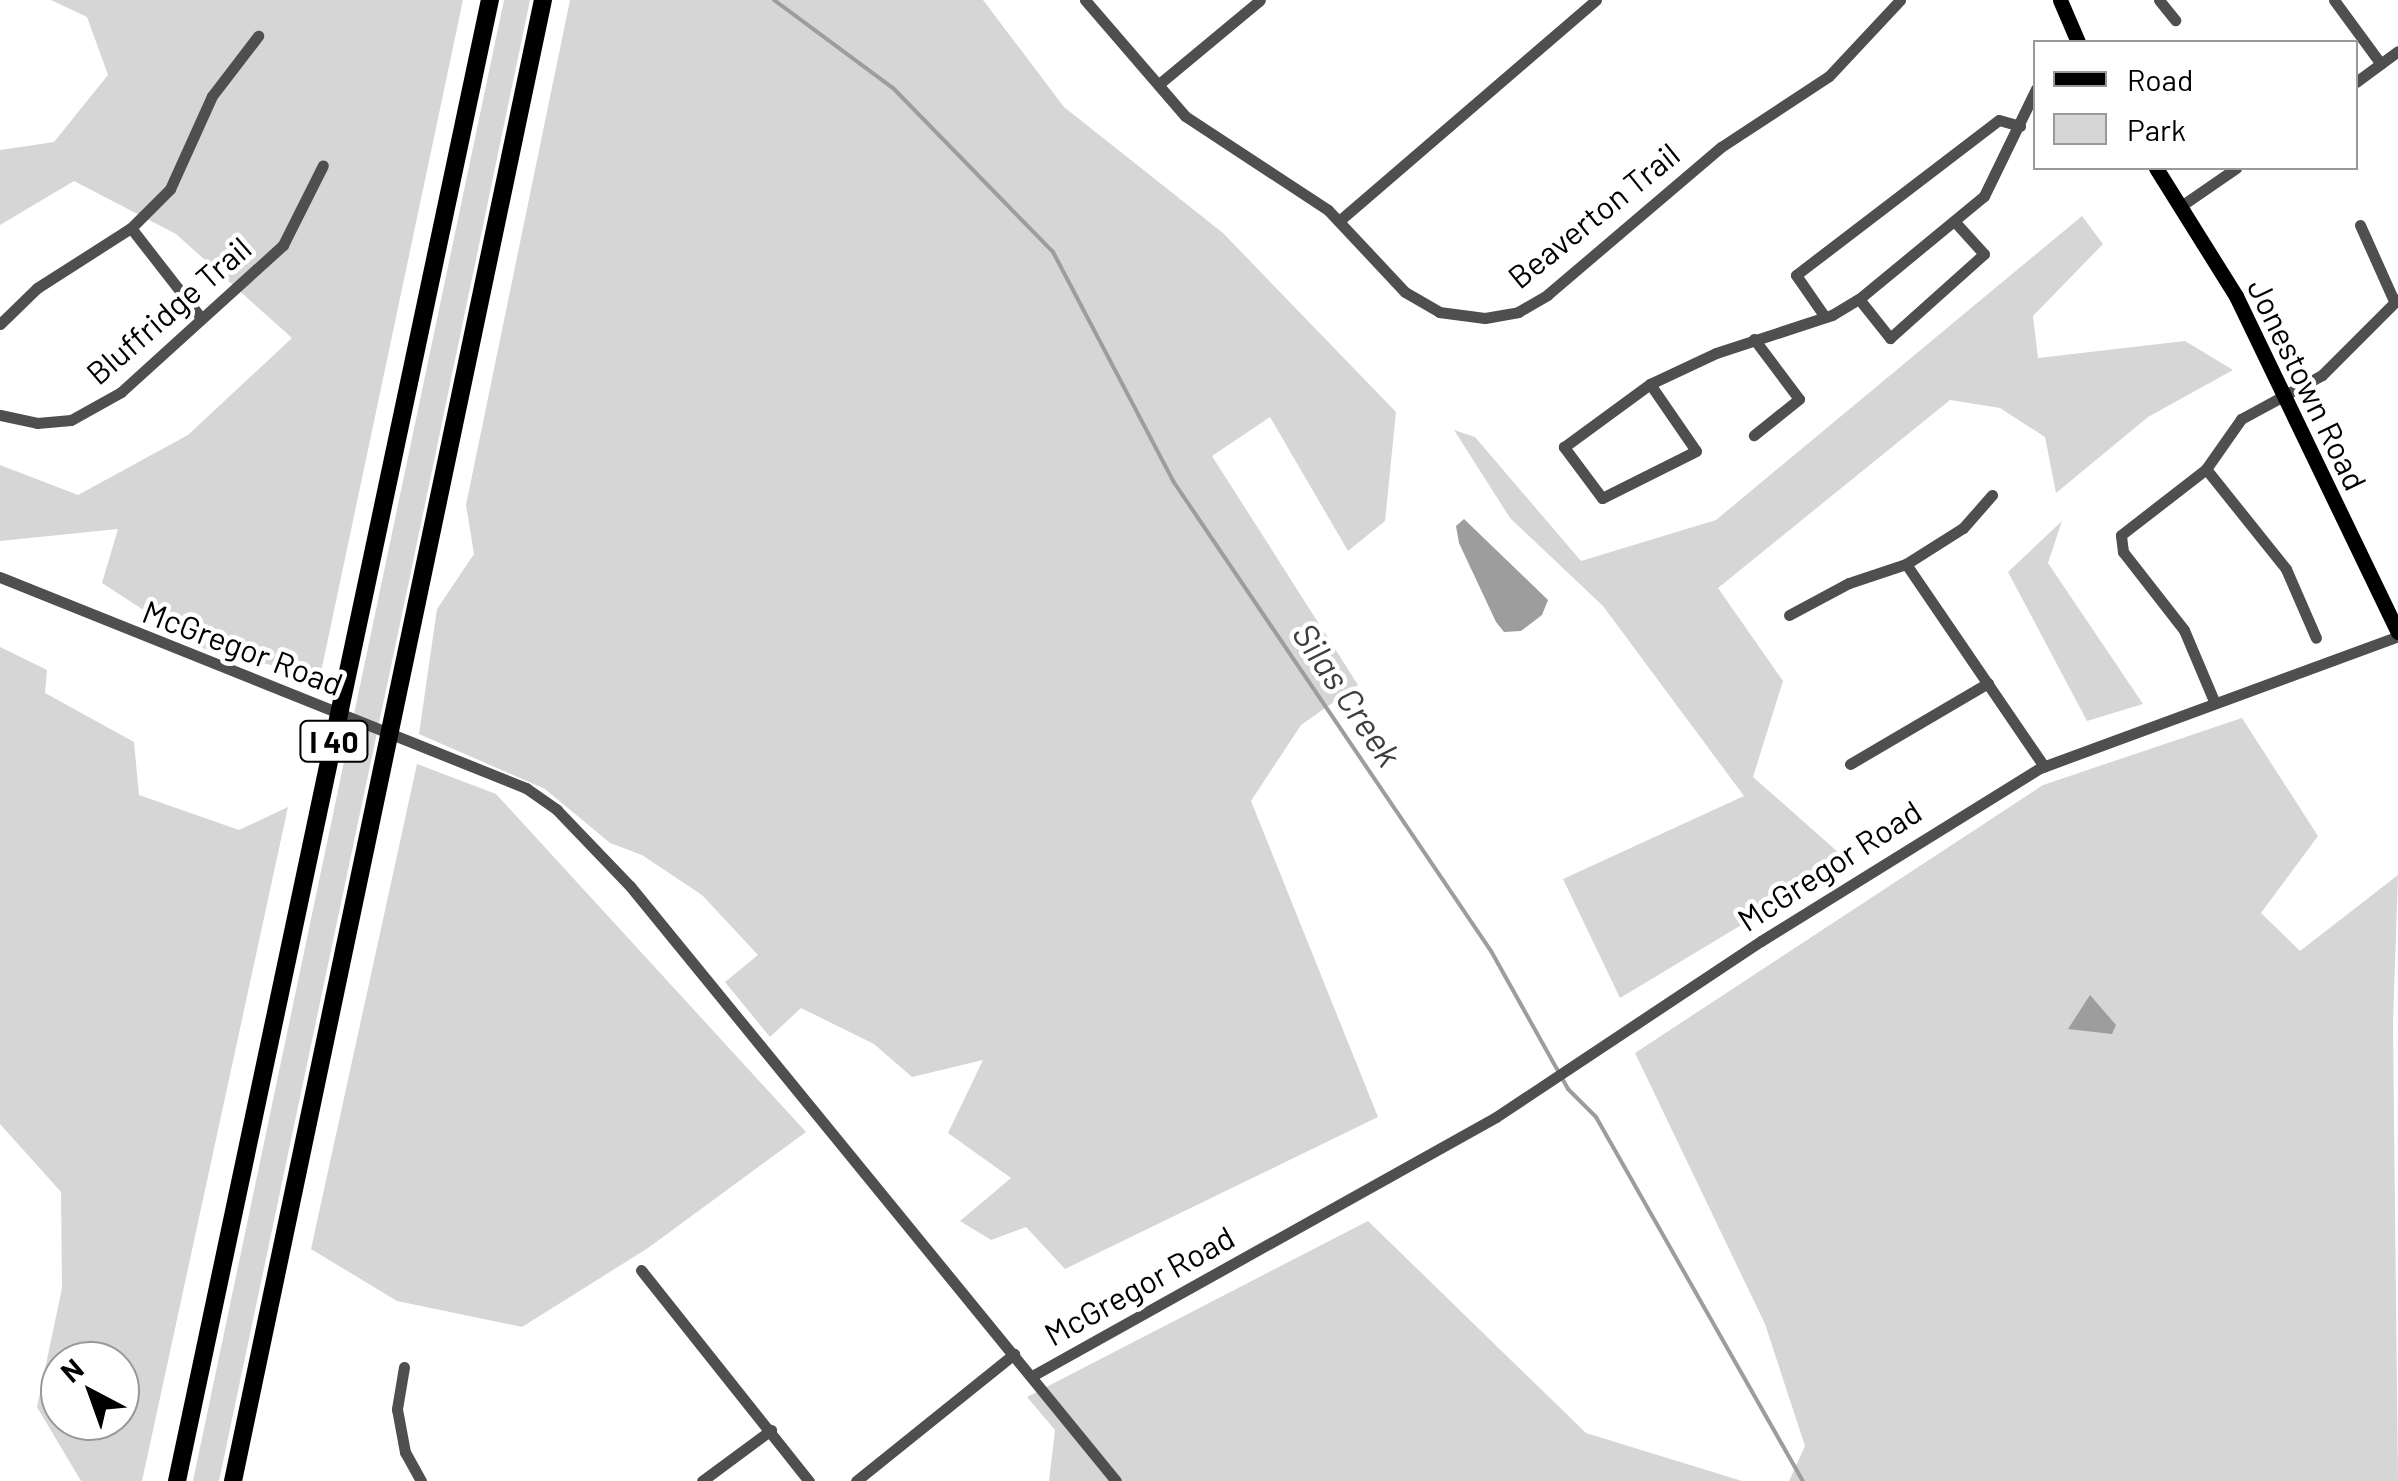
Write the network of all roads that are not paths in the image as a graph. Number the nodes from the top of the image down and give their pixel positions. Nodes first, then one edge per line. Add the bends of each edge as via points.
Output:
1 (490, 0) edge
2 (543, 0) edge
3 (1086, 0) edge
4 (1260, 0) edge
5 (1596, 0) edge
6 (1900, 0) edge
7 (2060, 0) edge
8 (2160, 0) edge
9 (2334, 0) edge
10 (2174, 20) dead end
11 (258, 36) dead end
12 (2075, 40) edge
13 (2398, 52) edge
14 (2381, 64) junction
15 (2358, 81) edge
16 (1160, 84) junction
17 (2033, 95) edge
18 (2020, 126) junction
19 (323, 165) dead end
20 (2157, 170) edge
21 (2233, 170) edge
22 (2181, 206) junction
23 (1339, 221) junction
24 (1955, 222) junction
25 (2360, 225) dead end
26 (130, 228) junction
27 (1859, 298) junction
28 (2396, 300) edge
29 (1825, 317) junction
30 (202, 318) junction
31 (0, 324) edge
32 (1754, 340) junction
33 (1650, 384) junction
34 (2284, 395) junction
35 (0, 415) edge
36 (1754, 435) dead end
37 (2206, 469) junction
38 (1992, 495) dead end
39 (1906, 564) junction
40 (0, 578) edge
41 (1789, 615) dead end
42 (2398, 634) edge
43 (2316, 638) dead end
44 (1988, 684) junction
45 (2214, 702) junction
46 (1850, 764) dead end
47 (2044, 766) junction
48 (641, 1270) dead end
49 (1014, 1354) junction
50 (404, 1366) dead end
51 (1032, 1376) junction
52 (770, 1430) junction
53 (177, 1481) edge
54 (233, 1481) edge
55 (421, 1481) edge
56 (702, 1481) edge
57 (810, 1481) edge
58 (856, 1481) edge
59 (1116, 1481) edge

1 - 53 highway, I 40
2 - 54 highway, I 40
3 - 16 street, Beaverton Trail
4 - 16 street
5 - 23 street
6 - 23 street, Beaverton Trail via 1829,76 1721,147 1547,295 1518,312 1485,318 1438,312 1388,276
7 - 12 main road
8 - 10 street
9 - 14 street
11 - 26 street via 212,96 170,189
13 - 14 street
14 - 15 street
16 - 23 street, Beaverton Trail via 1185,116
17 - 18 street
18 - 24 street via 1984,196
18 - 29 street via 1999,120 1796,274
19 - 30 street, Bluffridge Trail via 283,245
20 - 22 main road, Jonestown Road
21 - 22 street
22 - 34 main road, Jonestown Road via 2236,296
24 - 27 street
24 - 27 street via 1984,254 1890,338
25 - 28 street
26 - 30 street
26 - 31 street via 38,288
27 - 29 street
28 - 34 street via 2322,374
29 - 32 street
30 - 35 street, Bluffridge Trail via 121,392 84,415 37,423
32 - 33 street
32 - 36 street via 1799,399
33 - 33 street via 1564,446 1602,498 1696,451
34 - 37 street via 2241,419
34 - 42 main road, Jonestown Road
37 - 43 street via 2286,569
37 - 45 street via 2121,534 2123,552 2184,630
38 - 39 street via 1963,528
39 - 41 street
39 - 44 street
40 - 49 street, McGregor Road via 526,788 582,831
42 - 45 street, McGregor Road
44 - 46 street
44 - 47 street
45 - 47 street, McGregor Road
47 - 51 street, McGregor Road via 1542,1086
48 - 52 street
49 - 51 street, McGregor Road
49 - 58 street
50 - 55 street via 397,1409 405,1452
51 - 59 street
52 - 56 street
52 - 57 street

